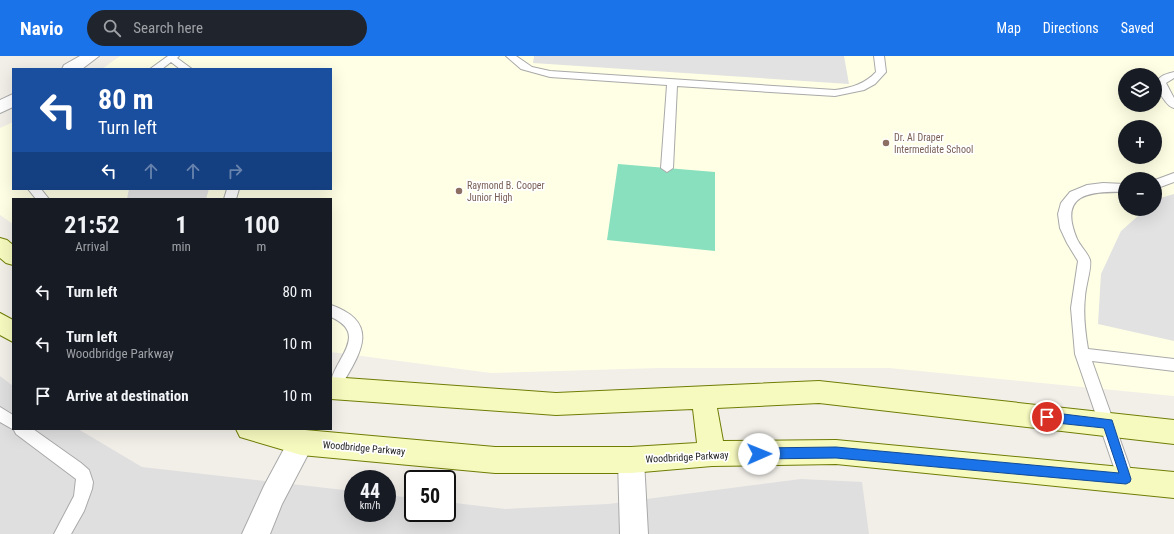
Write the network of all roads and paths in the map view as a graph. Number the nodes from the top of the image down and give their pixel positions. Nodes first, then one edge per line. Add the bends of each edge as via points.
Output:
1 (91, 56) edge
2 (511, 56) edge
3 (879, 56) edge
4 (173, 57) edge
5 (72, 68) edge
6 (156, 68) edge
7 (187, 68) edge
8 (1174, 75) edge
9 (672, 82) junction
10 (12, 101) edge
11 (1174, 105) edge
12 (0, 107) edge
13 (667, 168) dead end
14 (1174, 176) edge
15 (1162, 182) edge
16 (1118, 188) edge
17 (35, 190) edge
18 (42, 198) edge
19 (0, 246) edge
20 (12, 256) edge
21 (332, 312) edge
22 (0, 323) edge
23 (12, 331) edge
24 (1082, 354) junction
25 (1174, 365) edge
26 (332, 387) edge
27 (332, 389) edge
28 (703, 397) junction
29 (0, 414) edge
30 (12, 422) edge
31 (1108, 424) junction
32 (22, 430) edge
33 (257, 430) edge
34 (1174, 432) edge
35 (305, 436) edge
36 (712, 454) junction
37 (631, 460) junction
38 (1126, 479) junction
39 (1174, 485) edge
40 (62, 534) edge
41 (256, 534) edge
42 (634, 534) edge

1 - 5 street
2 - 9 lane via 518,64 531,71
3 - 9 lane via 881,72 876,80 863,88 846,93
4 - 6 lane
4 - 7 lane
8 - 11 lane via 1167,76 1161,84
9 - 13 lane
10 - 12 street
14 - 15 lane
16 - 24 lane via 1084,191 1069,200 1064,208 1065,229 1072,245 1084,261 1076,309
17 - 18 lane
19 - 20 main road
21 - 26 lane via 351,321 357,332 356,346
22 - 23 main road
24 - 25 lane
24 - 31 lane
27 - 28 main road via 556,404
28 - 31 main road via 819,392
28 - 36 main road
29 - 30 lane
31 - 34 main road
31 - 38 lane
32 - 40 lane via 83,475 83,493
33 - 35 main road, Woodbridge Parkway
35 - 37 main road, Woodbridge Parkway via 495,460
35 - 41 street via 273,495
36 - 37 main road, Woodbridge Parkway
36 - 38 main road, Woodbridge Parkway via 836,452
37 - 42 street
38 - 39 main road, Woodbridge Parkway

